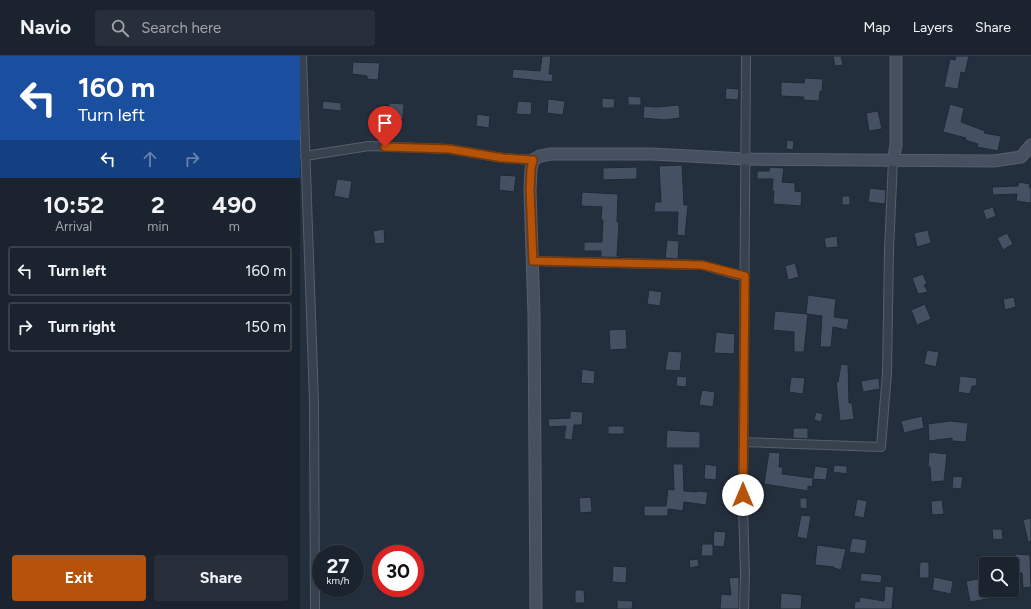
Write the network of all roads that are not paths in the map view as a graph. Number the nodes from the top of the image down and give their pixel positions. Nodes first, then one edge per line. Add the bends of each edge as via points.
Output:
1 (302, 56) edge
2 (746, 56) edge
3 (896, 56) edge
4 (1031, 145) edge
5 (305, 156) junction
6 (746, 159) junction
7 (533, 160) junction
8 (893, 160) junction
9 (533, 261) junction
10 (745, 276) junction
11 (744, 442) junction
12 (315, 609) edge
13 (536, 609) edge
14 (744, 609) edge

1 - 5 street
2 - 6 street
3 - 8 street via 896,146
4 - 8 street via 1021,157 994,161
5 - 7 street via 369,146 449,149
5 - 12 street via 314,402
6 - 7 street via 652,154 551,154
6 - 8 street
6 - 10 street
7 - 9 street via 530,190
8 - 11 street via 887,373 881,447
9 - 10 street via 702,265
9 - 13 street
10 - 11 street
11 - 14 street

